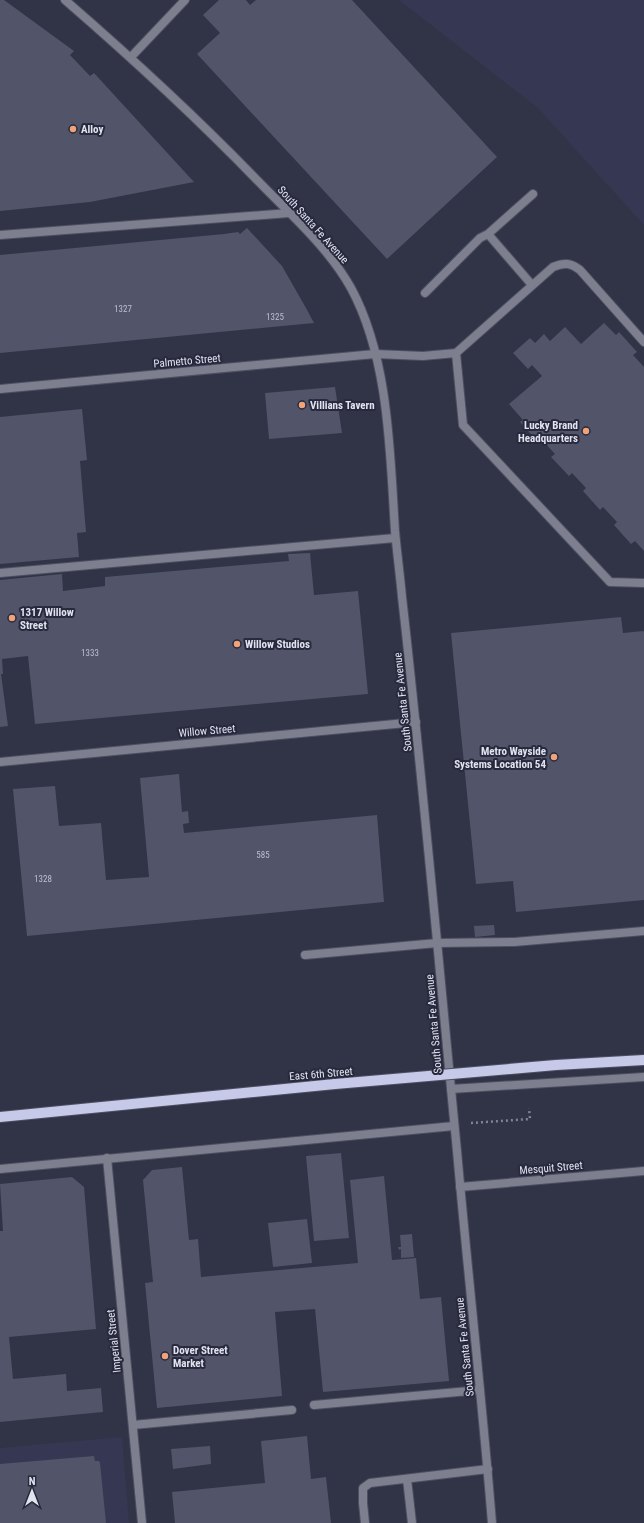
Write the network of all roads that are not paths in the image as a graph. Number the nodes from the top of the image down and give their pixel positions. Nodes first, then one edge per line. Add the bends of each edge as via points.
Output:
1 (65, 0) edge
2 (185, 0) edge
3 (131, 57) junction
4 (533, 194) dead end
5 (289, 213) junction
6 (488, 234) junction
7 (0, 236) edge
8 (532, 286) junction
9 (425, 293) dead end
10 (644, 342) edge
11 (456, 353) junction
12 (375, 354) junction
13 (0, 389) edge
14 (396, 538) junction
15 (0, 573) edge
16 (644, 583) edge
17 (416, 722) junction
18 (0, 762) edge
19 (644, 931) edge
20 (437, 943) junction
21 (305, 955) dead end
22 (644, 1060) edge
23 (644, 1077) edge
24 (451, 1089) junction
25 (0, 1118) edge
26 (454, 1126) junction
27 (107, 1158) junction
28 (0, 1169) edge
29 (644, 1171) edge
30 (460, 1187) junction
31 (480, 1390) junction
32 (314, 1405) dead end
33 (292, 1410) dead end
34 (133, 1424) junction
35 (488, 1469) junction
36 (407, 1479) junction
37 (142, 1523) edge
38 (365, 1523) edge
39 (412, 1523) edge
40 (492, 1523) edge

1 - 3 street, South Santa Fe Avenue
2 - 3 street
3 - 5 street, South Santa Fe Avenue
4 - 6 street
5 - 7 street
5 - 12 street, South Santa Fe Avenue via 337,266 352,291 365,321
6 - 8 street
6 - 9 street via 480,238
8 - 10 street via 553,267 567,263 574,265
8 - 11 street
11 - 12 street, Palmetto Street via 423,356
11 - 16 street via 463,425 610,582
12 - 13 street, Palmetto Street
12 - 14 street, South Santa Fe Avenue via 386,408
14 - 15 street
14 - 17 street, South Santa Fe Avenue
17 - 18 street, Willow Street
17 - 20 street, South Santa Fe Avenue
19 - 20 street via 514,942
20 - 21 street
20 - 24 street, South Santa Fe Avenue
22 - 25 main road, East 6th Street, bridge via 335,1084
23 - 24 street
24 - 26 street, South Santa Fe Avenue
26 - 27 street
26 - 30 street, South Santa Fe Avenue
27 - 28 street
27 - 34 street, Imperial Street
29 - 30 street, Mesquit Street
30 - 31 street, South Santa Fe Avenue
31 - 32 street
31 - 35 street, South Santa Fe Avenue
33 - 34 street
34 - 37 street, Imperial Street
35 - 36 street
35 - 40 street, South Santa Fe Avenue
36 - 38 street via 370,1483 363,1488
36 - 39 street

